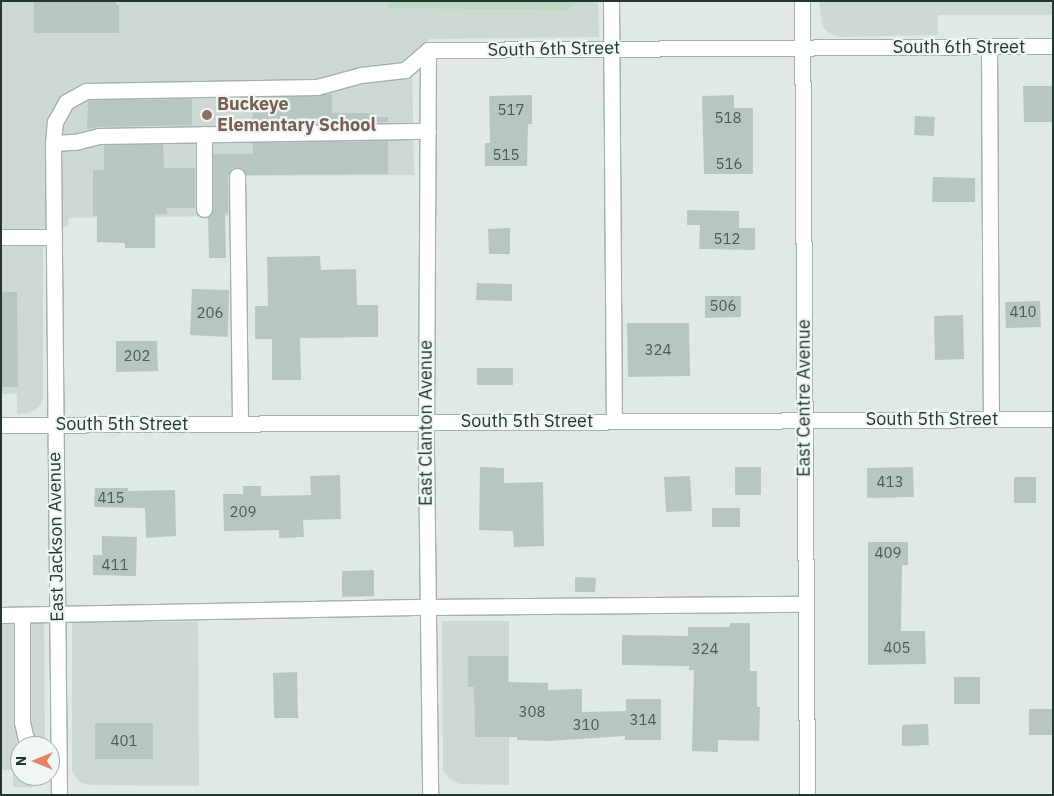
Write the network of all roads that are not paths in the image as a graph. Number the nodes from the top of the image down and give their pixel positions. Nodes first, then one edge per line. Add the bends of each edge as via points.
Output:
1 (611, 1) edge
2 (802, 1) edge
3 (1053, 46) edge
4 (803, 47) junction
5 (989, 47) junction
6 (612, 49) junction
7 (428, 50) junction
8 (428, 131) junction
9 (204, 134) junction
10 (53, 143) junction
11 (237, 176) dead end
12 (204, 209) dead end
13 (1, 237) edge
14 (54, 237) junction
15 (804, 419) junction
16 (991, 419) junction
17 (1053, 419) edge
18 (426, 421) junction
19 (614, 421) junction
20 (240, 423) junction
21 (55, 424) junction
22 (1, 425) edge
23 (806, 604) junction
24 (428, 607) junction
25 (1, 615) edge
26 (22, 615) junction
27 (57, 616) junction
28 (25, 736) edge
29 (54, 736) edge
30 (430, 795) edge
31 (807, 795) edge

1 - 6 street
2 - 4 street, East Centre Avenue
3 - 5 street, South 6th Street
4 - 5 street, South 6th Street
4 - 6 street, South 6th Street
4 - 15 street, East Centre Avenue
5 - 16 street
6 - 7 street, South 6th Street
6 - 19 street
7 - 8 street, East Clanton Avenue
7 - 10 street, East Jackson Avenue via 405,70 317,87 86,91 66,102 55,122
8 - 9 street
8 - 18 street, East Clanton Avenue
9 - 10 street via 99,136
9 - 12 street
10 - 14 street, East Jackson Avenue
11 - 20 street
13 - 14 street
14 - 21 street, East Jackson Avenue
15 - 16 street, South 5th Street
15 - 19 street, South 5th Street
15 - 23 street, East Centre Avenue
16 - 17 street, South 5th Street
18 - 19 street, South 5th Street
18 - 20 street, South 5th Street
18 - 24 street, East Clanton Avenue
20 - 21 street, South 5th Street
21 - 22 street, South 5th Street
21 - 27 street, East Jackson Avenue
23 - 24 street
23 - 31 street, East Centre Avenue
24 - 27 street
24 - 30 street, East Clanton Avenue
25 - 26 street
26 - 27 street
26 - 28 street via 22,722
27 - 29 street, East Jackson Avenue

